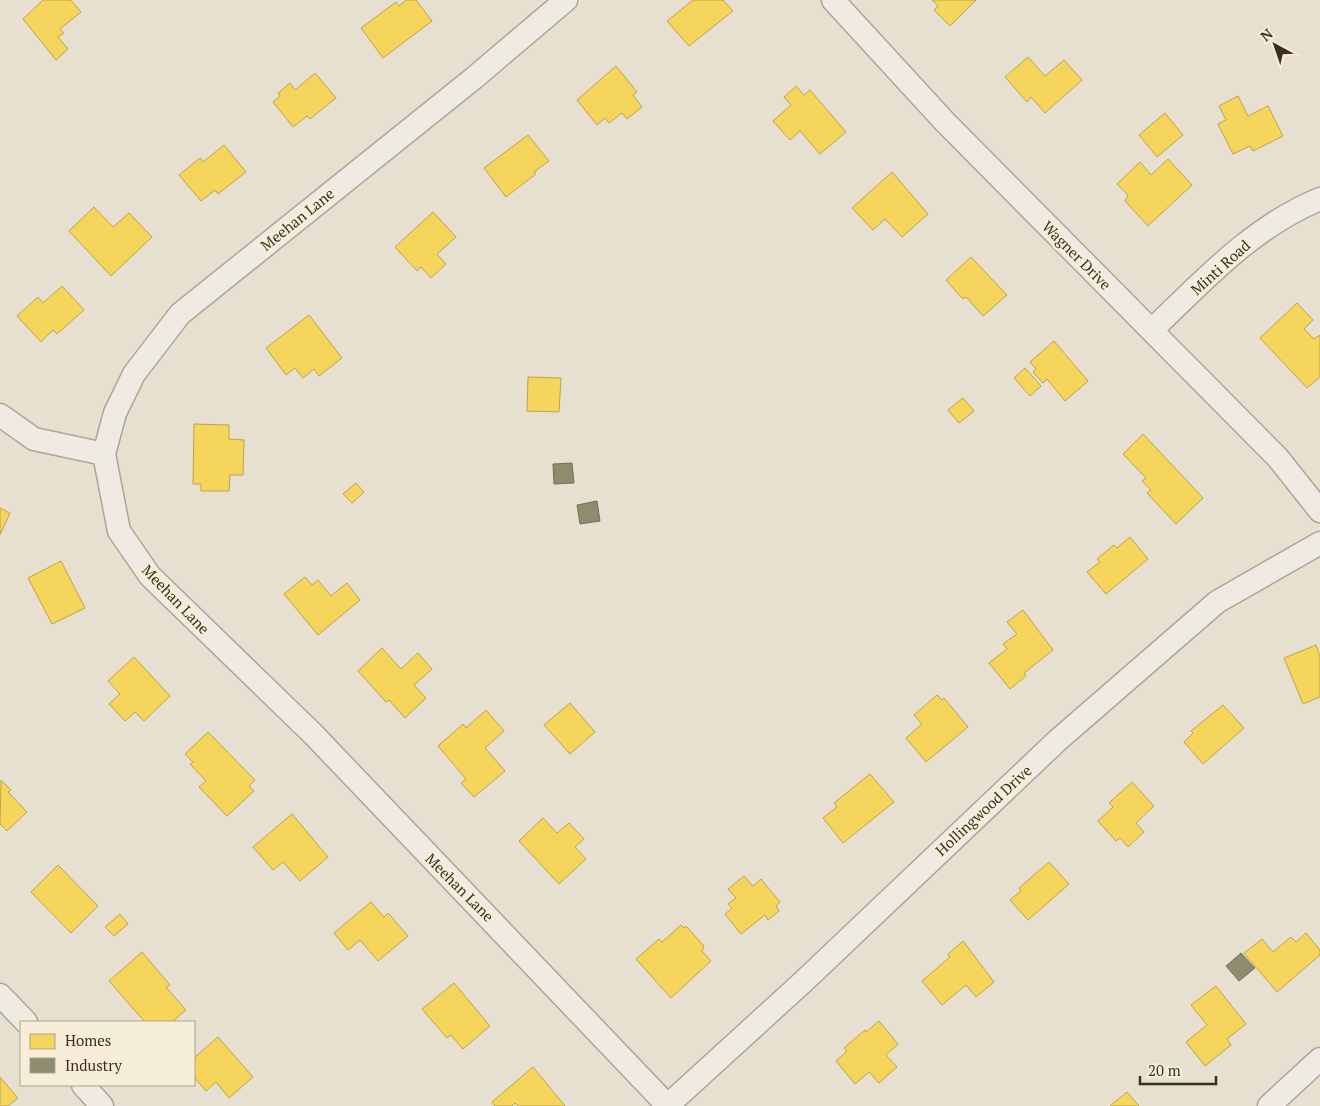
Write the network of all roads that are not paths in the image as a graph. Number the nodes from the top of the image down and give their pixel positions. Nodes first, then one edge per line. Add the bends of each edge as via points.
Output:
1 (566, 0) edge
2 (833, 0) edge
3 (1320, 199) edge
4 (1152, 330) junction
5 (0, 415) edge
6 (104, 454) junction
7 (1320, 511) edge
8 (1320, 543) edge
9 (0, 995) edge
10 (25, 1021) edge
11 (1320, 1059) edge
12 (84, 1086) edge
13 (102, 1106) edge
14 (668, 1106) edge
15 (1269, 1106) edge

1 - 6 street, Meehan Lane via 180,314 134,374 115,412
2 - 4 street, Wagner Drive via 945,122
3 - 4 street, Minti Road via 1297,208 1237,248
4 - 7 street, Wagner Drive via 1278,458
5 - 6 street via 34,439
6 - 14 street, Meehan Lane via 118,531 150,576 314,734
8 - 14 street, Hollingwood Drive via 1216,602 1058,740
9 - 10 street
11 - 15 street
12 - 13 street

